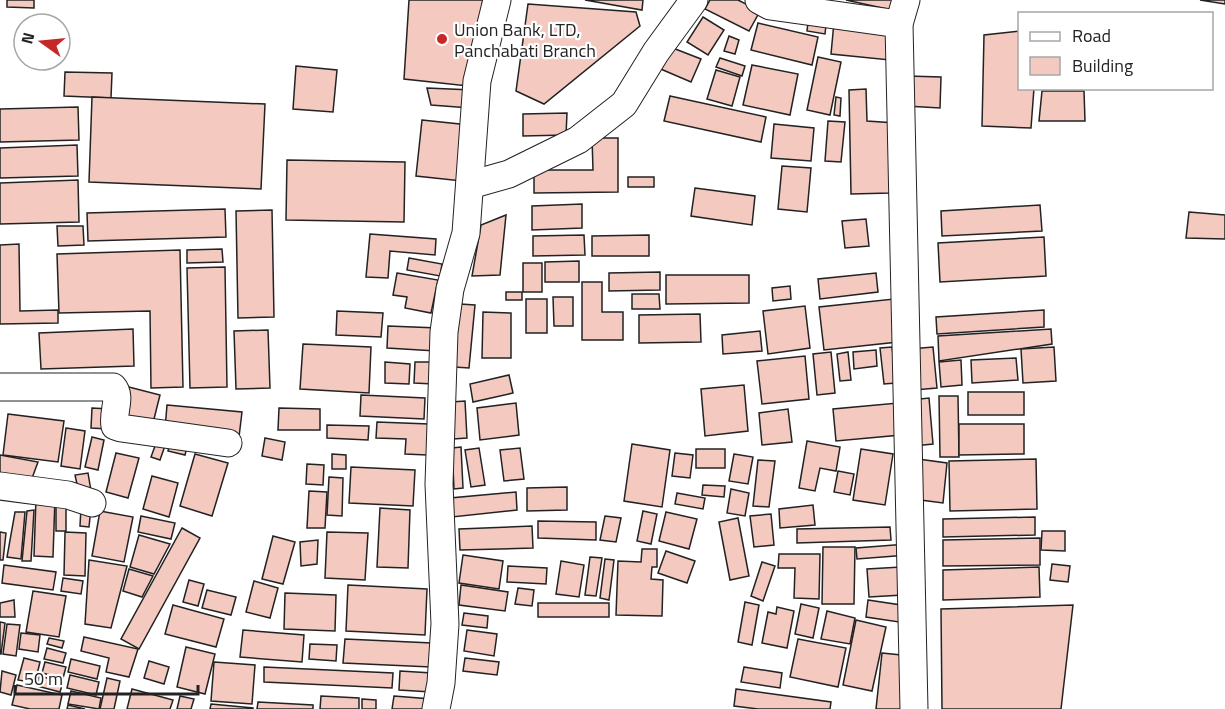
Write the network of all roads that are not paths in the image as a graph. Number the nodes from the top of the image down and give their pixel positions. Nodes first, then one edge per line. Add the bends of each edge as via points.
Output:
1 (496, 0) edge
2 (694, 0) edge
3 (759, 0) edge
4 (902, 12) edge
5 (470, 185) junction
6 (0, 387) edge
7 (228, 443) dead end
8 (0, 486) edge
9 (92, 503) dead end
10 (436, 709) edge
11 (914, 709) edge

1 - 5 street via 477,81
2 - 5 street via 624,104 578,140 509,174
3 - 4 street via 770,6
4 - 11 street
5 - 10 street via 466,233 450,290 442,362 439,484 445,624
6 - 7 street via 113,387 117,393 115,426
8 - 9 street via 74,496

